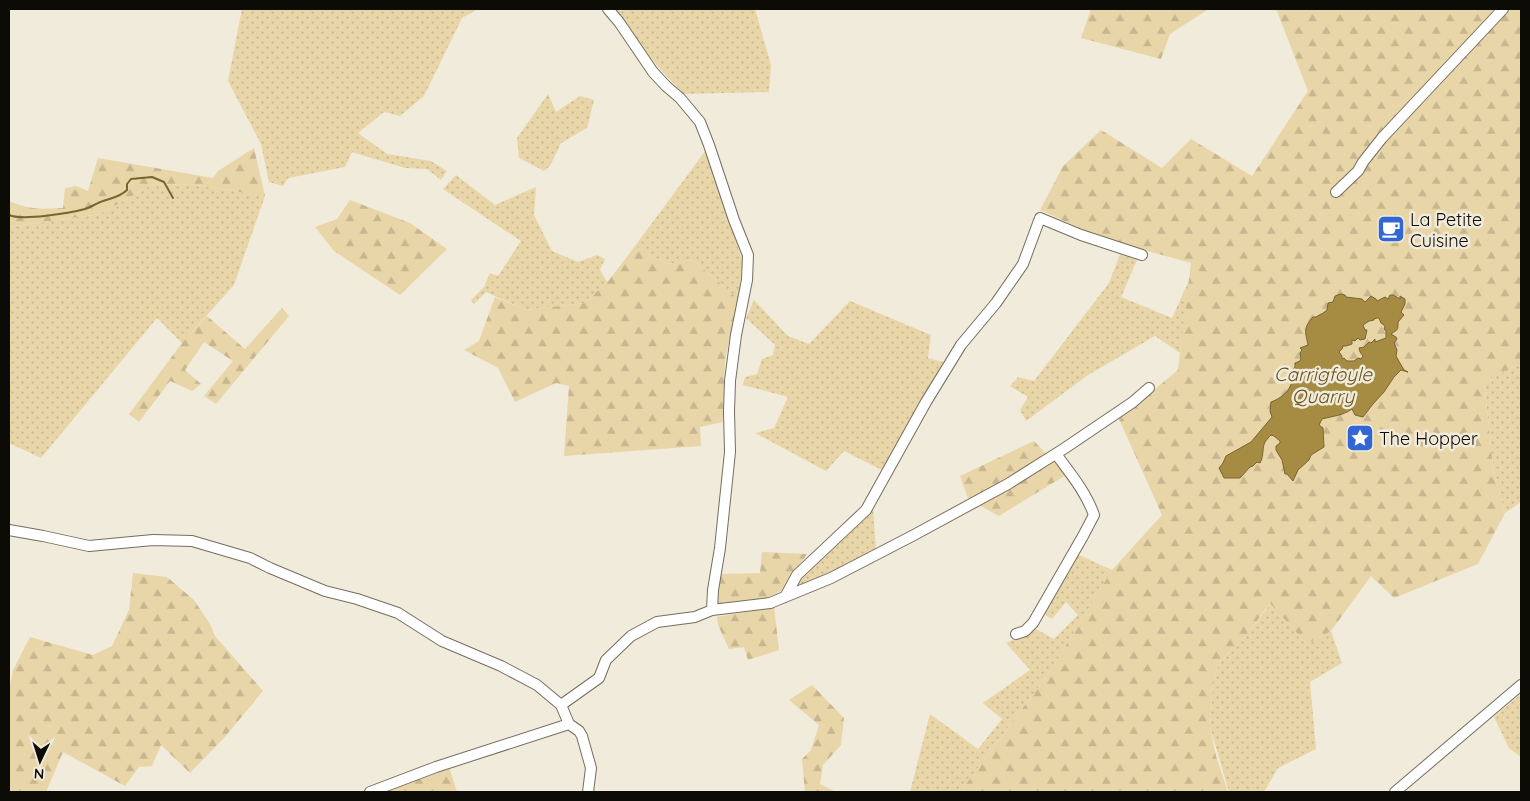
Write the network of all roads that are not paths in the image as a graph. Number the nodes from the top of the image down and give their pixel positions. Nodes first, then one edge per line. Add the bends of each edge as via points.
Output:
1 (608, 9) edge
2 (1503, 9) edge
3 (1336, 192) dead end
4 (1142, 255) dead end
5 (1149, 388) dead end
6 (1056, 454) junction
7 (9, 530) edge
8 (785, 597) junction
9 (712, 610) junction
10 (1016, 634) dead end
11 (1521, 685) edge
12 (562, 705) junction
13 (569, 724) junction
14 (370, 792) edge
15 (588, 792) edge
16 (1395, 792) edge

1 - 9 street via 654,72 700,122 748,255 748,280 730,380 730,452
2 - 3 street
4 - 8 street via 1040,218 1023,264 961,346 866,510 796,575
5 - 6 street
6 - 8 street via 914,535 831,578
6 - 10 street via 1090,502 1094,515 1033,623
7 - 12 street via 89,546 152,540 192,541 250,558 325,592 398,613 442,641 537,685
8 - 9 street via 770,603
9 - 12 street via 657,622 631,636 606,660 599,678
11 - 16 street
12 - 13 street
13 - 14 street
13 - 15 street via 582,736 590,768

